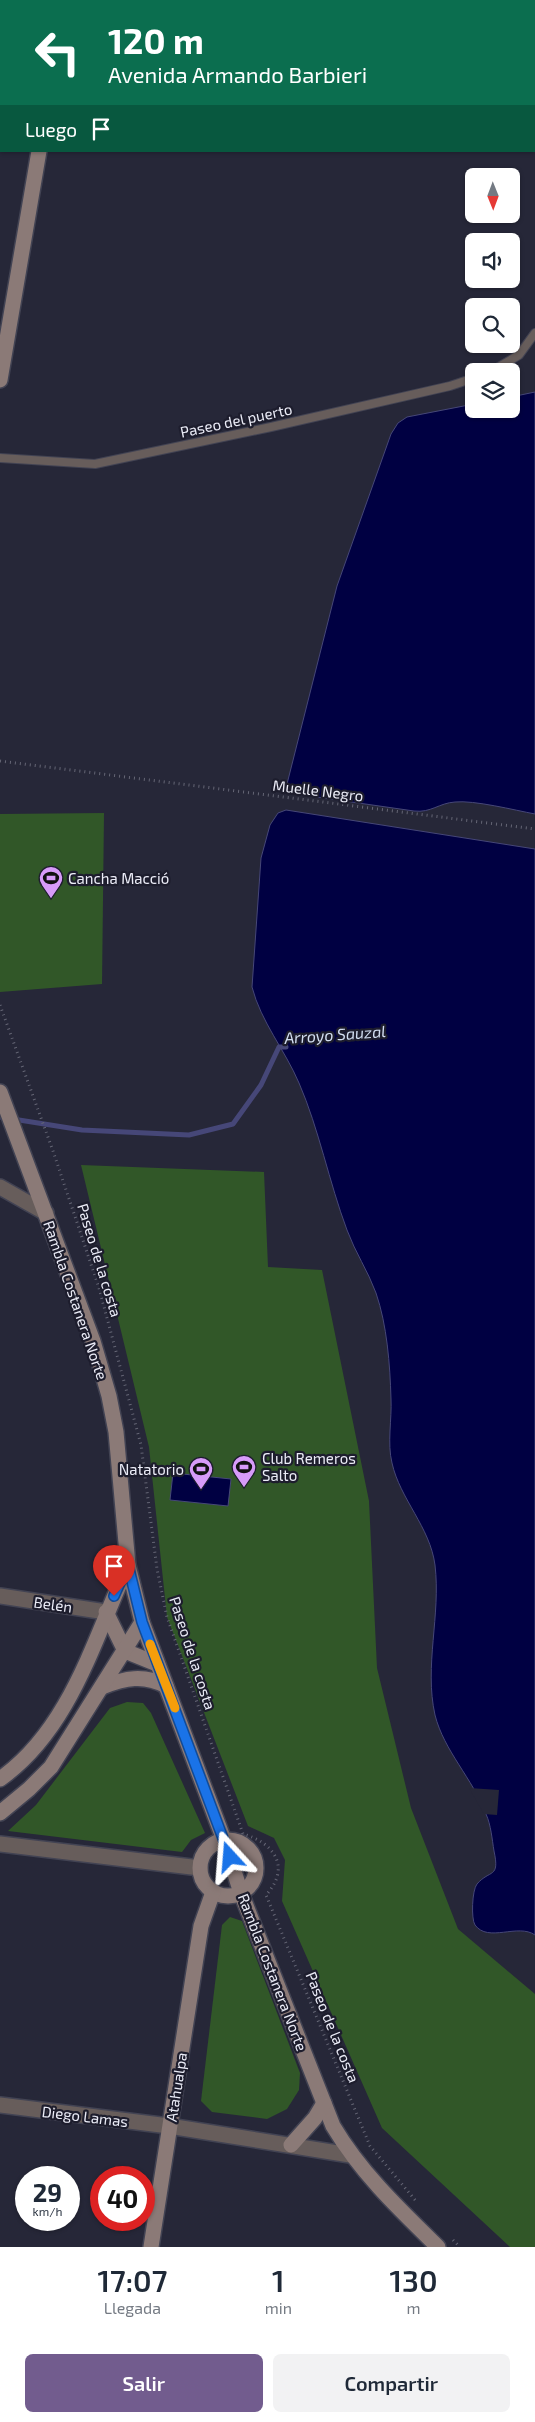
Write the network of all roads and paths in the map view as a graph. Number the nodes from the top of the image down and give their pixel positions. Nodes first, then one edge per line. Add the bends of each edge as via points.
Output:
1 (39, 152) edge
2 (535, 333) edge
3 (506, 363) edge
4 (0, 380) edge
5 (465, 381) edge
6 (0, 458) edge
7 (0, 761) edge
8 (535, 829) edge
9 (0, 1005) edge
10 (0, 1092) edge
11 (0, 1187) edge
12 (46, 1213) junction
13 (128, 1565) junction
14 (0, 1596) edge
15 (106, 1612) junction
16 (142, 1622) junction
17 (125, 1651) junction
18 (157, 1664) junction
19 (166, 1686) junction
20 (102, 1687) junction
21 (0, 1779) edge
22 (0, 1813) edge
23 (224, 1840) junction
24 (0, 1844) edge
25 (200, 1868) junction
26 (213, 1892) junction
27 (241, 1893) junction
28 (324, 2103) junction
29 (0, 2105) edge
30 (169, 2126) junction
31 (292, 2146) junction
32 (350, 2155) junction
33 (423, 2208) dead end
34 (443, 2241) edge
35 (151, 2247) edge
36 (460, 2247) edge

1 - 4 street
2 - 3 lane via 519,356
5 - 6 lane, Paseo del puerto via 272,427 95,464
7 - 8 path, Muelle Negro
9 - 33 path, Paseo de la costa via 99,1288 141,1445 157,1569 167,1617 243,1834 261,1839 273,1853 279,1867 276,1884 266,1895 370,2146
10 - 12 street, Rambla Costanera Norte
11 - 12 street
12 - 13 street, Rambla Costanera Norte via 93,1341 109,1396 116,1432
13 - 15 street
13 - 16 street, Rambla Costanera Norte
14 - 15 street, Belén
15 - 17 street
15 - 21 street via 93,1651 53,1724 34,1749
16 - 17 street
16 - 18 street, Rambla Costanera Norte
17 - 18 street
17 - 20 street
18 - 19 street, Rambla Costanera Norte
19 - 20 street via 141,1677
19 - 23 street, Rambla Costanera Norte
20 - 22 street via 51,1767
23 - 25 street via 209,1846
23 - 27 street, Rambla Costanera Norte
23 - 27 street via 241,1842 254,1855 254,1881
24 - 25 street
25 - 26 street via 203,1880
26 - 27 street via 228,1896
26 - 30 street, Atahualpa via 201,1926
27 - 28 street, Rambla Costanera Norte
28 - 31 street
28 - 32 street, Rambla Costanera Norte
29 - 30 street, Diego Lamas
30 - 31 street, Diego Lamas
30 - 35 street, Atahualpa
31 - 32 street, Diego Lamas
32 - 34 street, Rambla Costanera Norte via 382,2193
34 - 36 path

